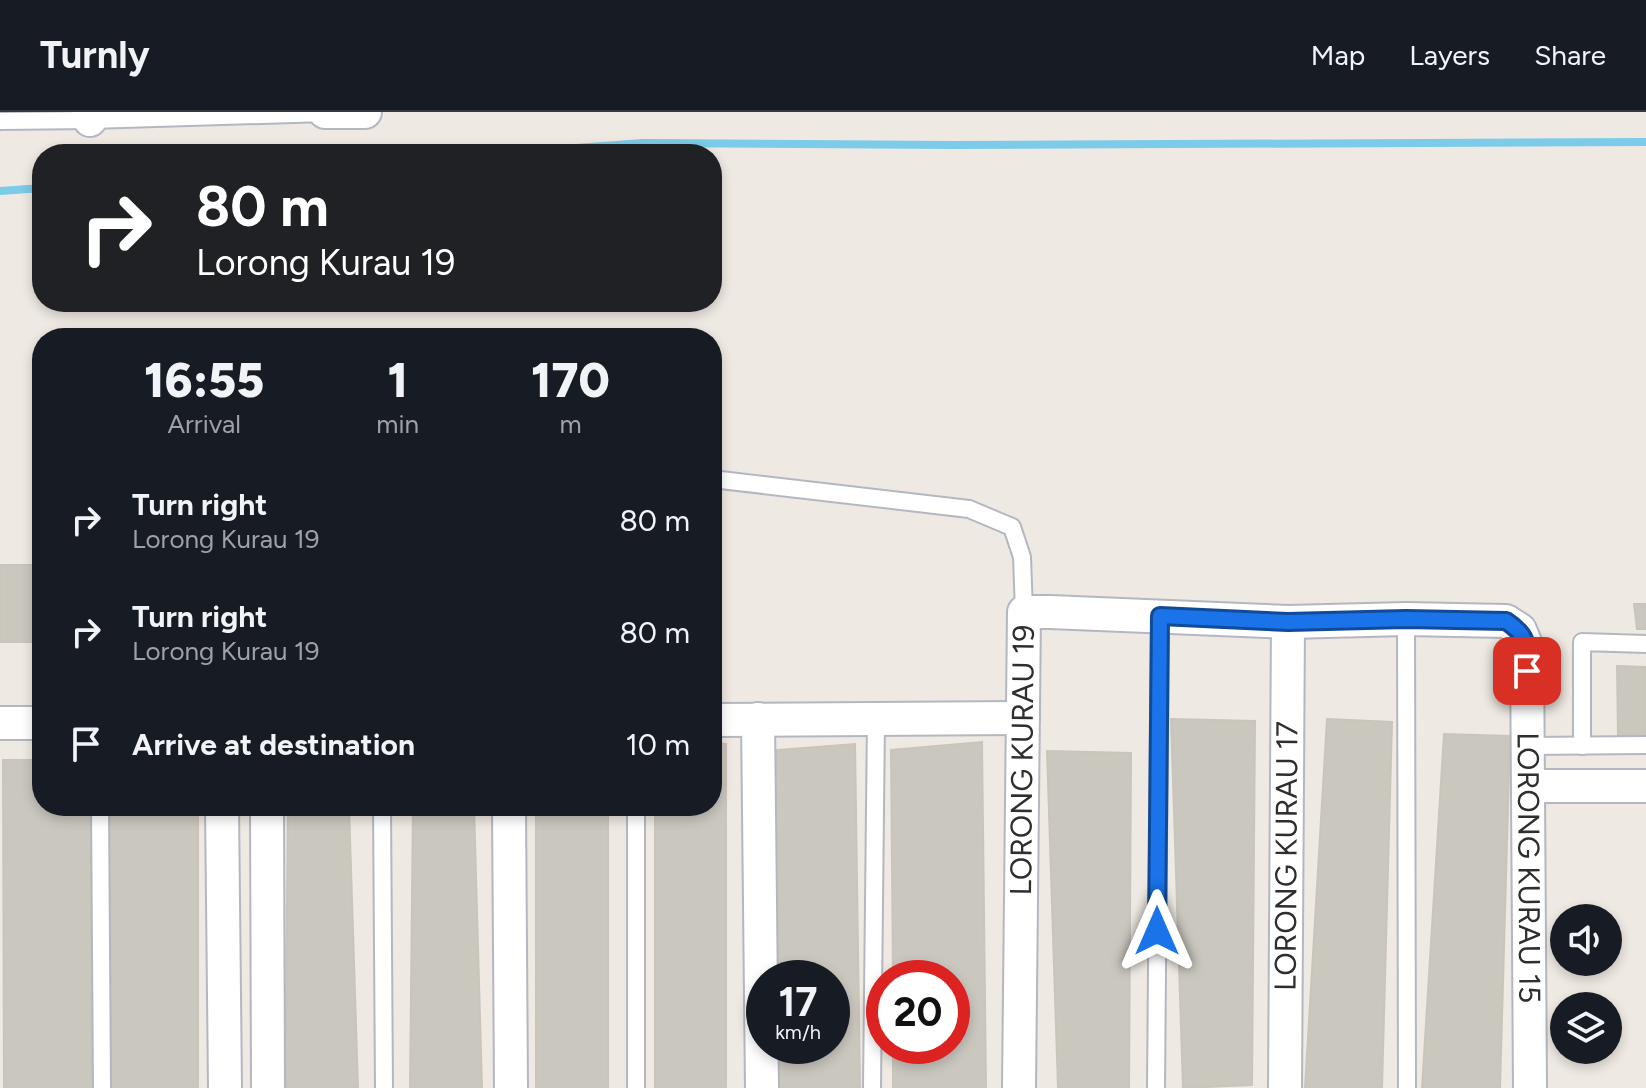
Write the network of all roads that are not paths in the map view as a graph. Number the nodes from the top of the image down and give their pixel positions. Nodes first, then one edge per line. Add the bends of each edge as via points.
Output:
1 (365, 112) edge
2 (326, 113) edge
3 (90, 116) edge
4 (0, 121) edge
5 (722, 480) edge
6 (1024, 612) junction
7 (1160, 616) junction
8 (1406, 619) junction
9 (1288, 622) junction
10 (1646, 644) edge
11 (1527, 647) joint
12 (1023, 718) junction
13 (758, 719) junction
14 (876, 719) junction
15 (722, 720) edge
16 (0, 723) edge
17 (32, 723) edge
18 (1646, 745) edge
19 (1528, 746) junction
20 (1582, 746) junction
21 (1528, 786) junction
22 (1646, 786) edge
23 (100, 816) edge
24 (222, 816) edge
25 (267, 816) edge
26 (382, 816) edge
27 (509, 816) edge
28 (636, 816) edge
29 (102, 1088) edge
30 (225, 1088) edge
31 (268, 1088) edge
32 (384, 1088) edge
33 (511, 1088) edge
34 (636, 1088) edge
35 (762, 1088) edge
36 (872, 1088) edge
37 (1019, 1088) edge
38 (1156, 1088) edge
39 (1285, 1088) edge
40 (1407, 1088) edge
41 (1530, 1088) edge

1 - 2 street
2 - 3 lane
3 - 4 lane
5 - 6 lane via 969,509 1012,527 1022,557
6 - 7 street, LORONG KURAU 19
6 - 12 street, LORONG KURAU 19
7 - 9 street, LORONG KURAU 19
7 - 38 lane
8 - 9 street, LORONG KURAU 19
8 - 11 street, LORONG KURAU 19 via 1506,621 1520,630
8 - 40 lane
9 - 39 street, LORONG KURAU 17
10 - 20 lane via 1582,642
11 - 19 street, LORONG KURAU 15
12 - 14 street
12 - 37 street, LORONG KURAU 19
13 - 14 street
13 - 15 street
13 - 35 street
14 - 36 lane
16 - 17 street
18 - 20 lane
19 - 20 lane
19 - 21 street, LORONG KURAU 15
21 - 22 street
21 - 41 street, LORONG KURAU 15
23 - 29 lane
24 - 30 street
25 - 31 street
26 - 32 lane
27 - 33 street
28 - 34 lane

